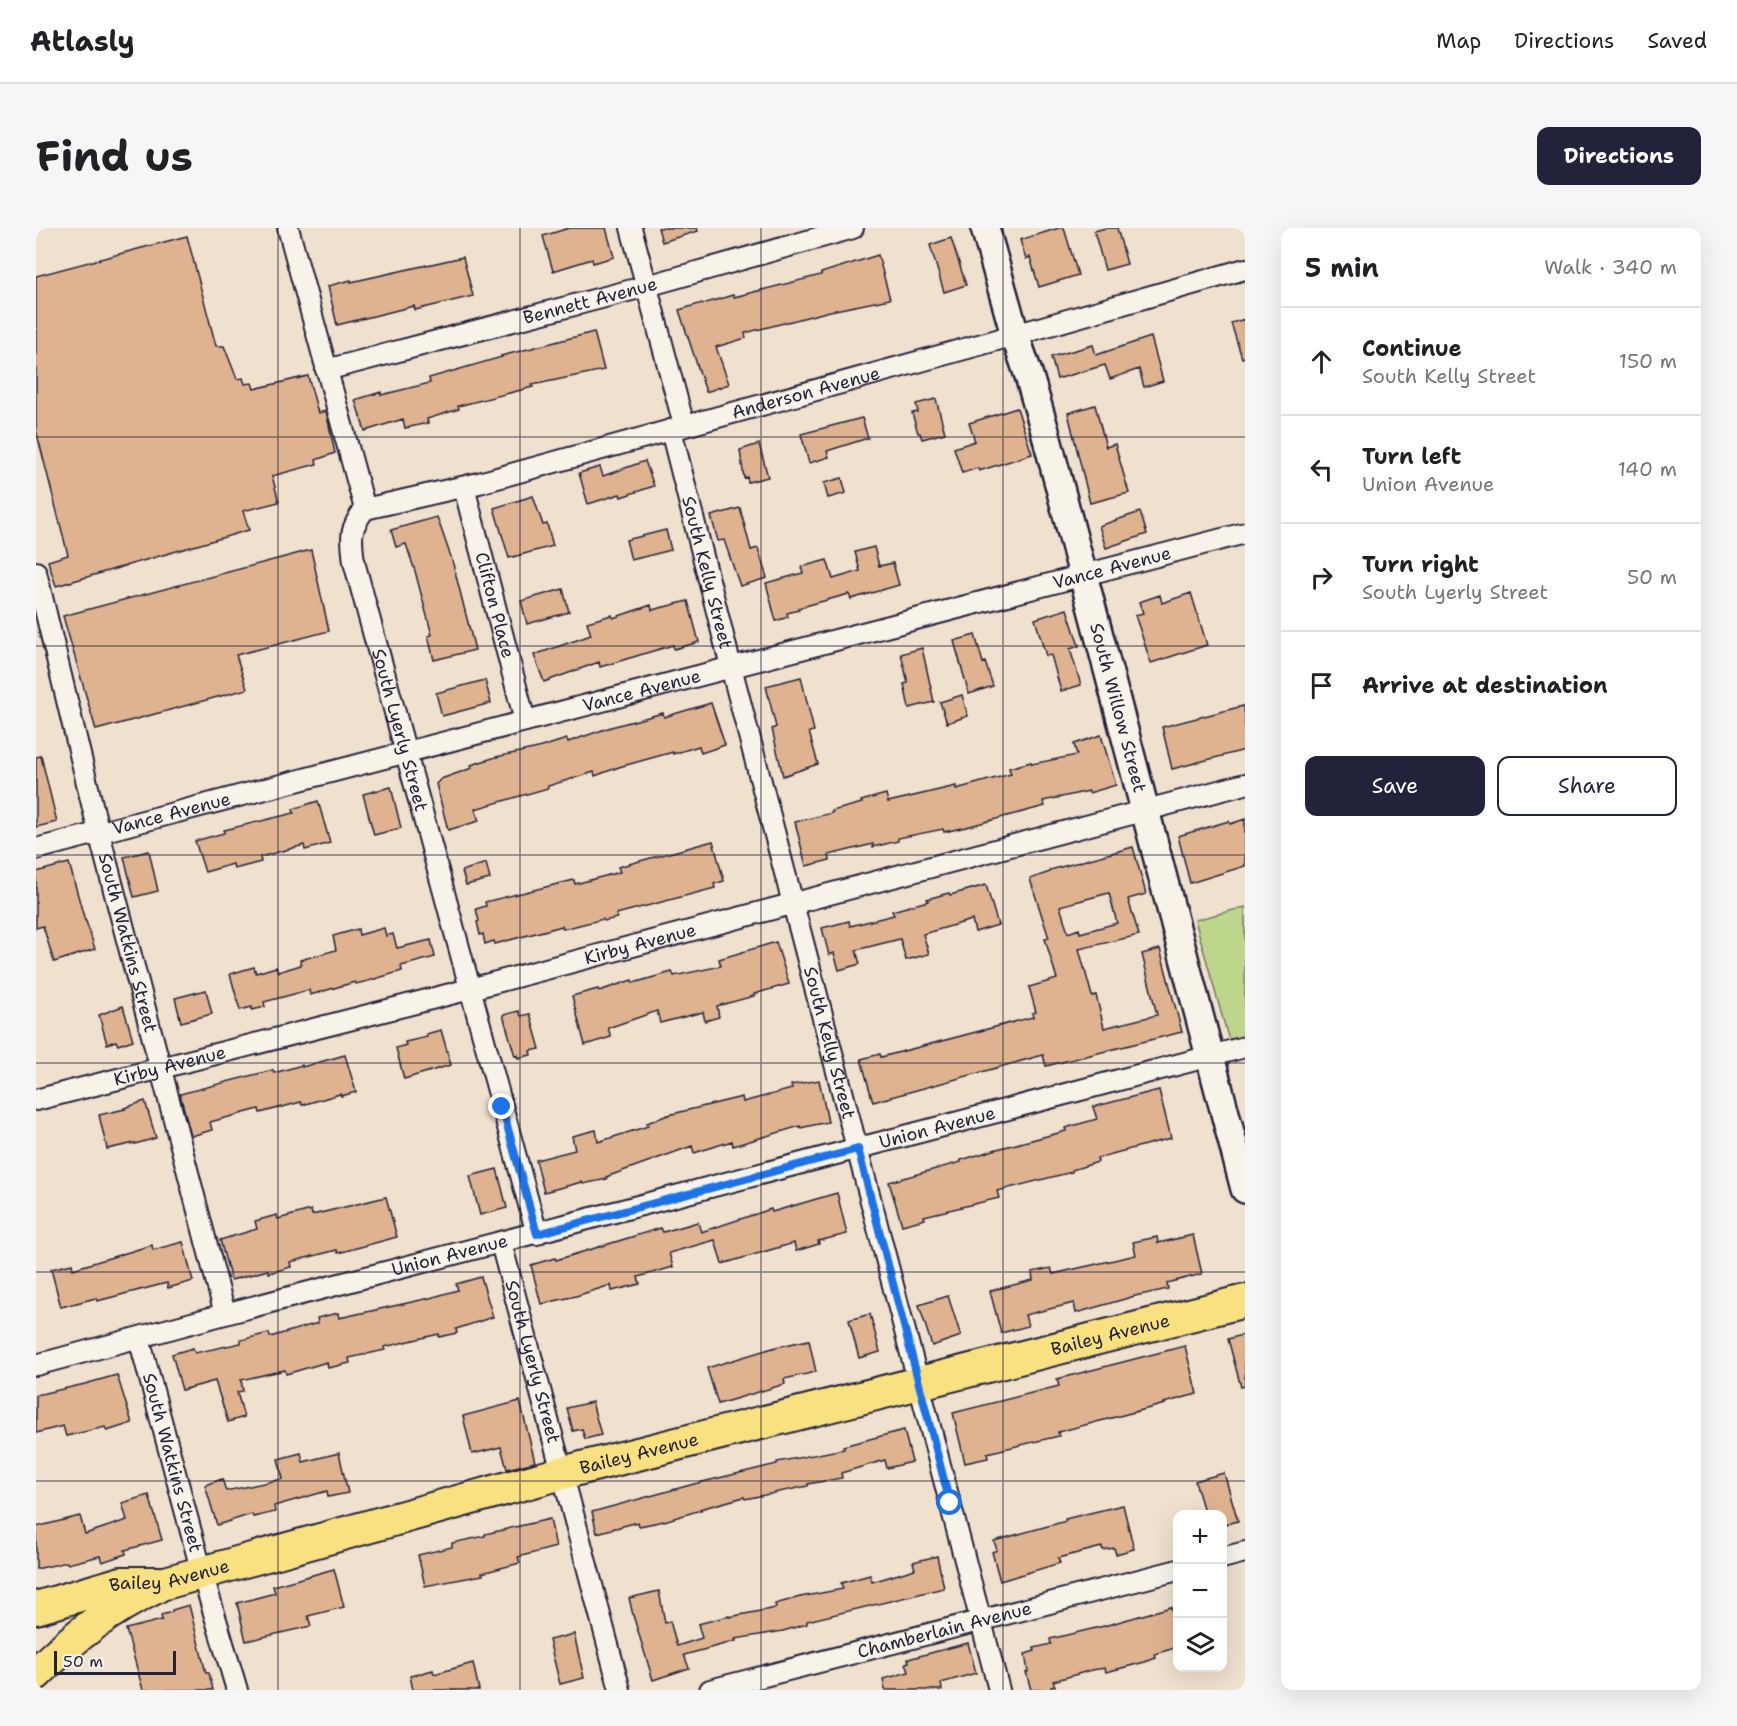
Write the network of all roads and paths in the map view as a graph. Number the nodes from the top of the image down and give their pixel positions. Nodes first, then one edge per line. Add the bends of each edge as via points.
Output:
1 (288, 228) edge
2 (631, 228) edge
3 (853, 228) edge
4 (986, 228) edge
5 (1245, 269) edge
6 (646, 286) junction
7 (1015, 335) junction
8 (326, 370) junction
9 (678, 427) junction
10 (464, 487) junction
11 (365, 508) junction
12 (1245, 533) edge
13 (36, 572) edge
14 (1083, 576) junction
15 (40, 601) edge
16 (731, 666) junction
17 (525, 721) junction
18 (407, 751) junction
19 (1245, 784) edge
20 (1146, 810) junction
21 (99, 832) junction
22 (36, 849) edge
23 (794, 904) junction
24 (470, 989) junction
25 (1245, 1047) edge
26 (1210, 1056) junction
27 (159, 1069) junction
28 (36, 1100) edge
29 (858, 1149) junction
30 (1245, 1189) edge
31 (537, 1234) junction
32 (501, 1243) junction
33 (1245, 1301) edge
34 (225, 1314) junction
35 (139, 1338) junction
36 (36, 1365) edge
37 (919, 1384) junction
38 (562, 1473) junction
39 (1245, 1552) edge
40 (1227, 1557) edge
41 (1173, 1571) edge
42 (202, 1573) junction
43 (165, 1583) junction
44 (36, 1608) edge
45 (980, 1620) junction
46 (36, 1674) edge
47 (237, 1690) edge
48 (620, 1690) edge
49 (710, 1690) edge
50 (999, 1690) edge

1 - 8 street
2 - 6 street, South Kelly Street
3 - 6 street, Bennett Avenue
4 - 7 main road, South Willow Street
5 - 7 street, Anderson Avenue
6 - 8 street, Bennett Avenue
6 - 9 street, South Kelly Street
7 - 9 street, Anderson Avenue
7 - 14 main road, South Willow Street
8 - 11 street
9 - 10 street, Anderson Avenue
9 - 16 street, South Kelly Street
10 - 11 street, Anderson Avenue
10 - 17 street, Clifton Place
11 - 18 street, South Lyerly Street via 354,522 354,562
12 - 14 street, Vance Avenue
13 - 15 street, South Watkins Street
14 - 16 street, Vance Avenue
14 - 20 main road, South Willow Street
15 - 21 street, South Watkins Street
16 - 17 street, Vance Avenue
16 - 23 street, South Kelly Street
17 - 18 street, Vance Avenue
18 - 21 street, Vance Avenue
18 - 24 street, South Lyerly Street
19 - 20 street, Kirby Avenue
20 - 23 street, Kirby Avenue
20 - 26 main road, South Willow Street
21 - 22 street, Vance Avenue
21 - 27 street, South Watkins Street
23 - 24 street, Kirby Avenue
23 - 29 street, South Kelly Street
24 - 27 street, Kirby Avenue
24 - 31 street, South Lyerly Street
25 - 26 street, Union Avenue
26 - 29 street, Union Avenue
26 - 30 main road, South Willow Street
27 - 28 street, Kirby Avenue
27 - 34 street, South Watkins Street
29 - 31 street, Union Avenue
29 - 37 street, South Kelly Street
31 - 32 street, Union Avenue
32 - 34 street, Union Avenue
32 - 38 street, South Lyerly Street
33 - 37 main road, Bailey Avenue
34 - 35 street, Union Avenue
35 - 36 street, Union Avenue
35 - 42 street, South Watkins Street
37 - 38 main road, Bailey Avenue
37 - 45 street, South Kelly Street
38 - 42 main road, Bailey Avenue
38 - 48 street, South Lyerly Street
39 - 40 street
41 - 45 street, Chamberlain Avenue
42 - 43 main road, Bailey Avenue
42 - 47 street, South Watkins Street
43 - 44 main road, Bailey Avenue via 122,1583
43 - 46 main road via 93,1623
45 - 49 street, Chamberlain Avenue
45 - 50 street, South Kelly Street

